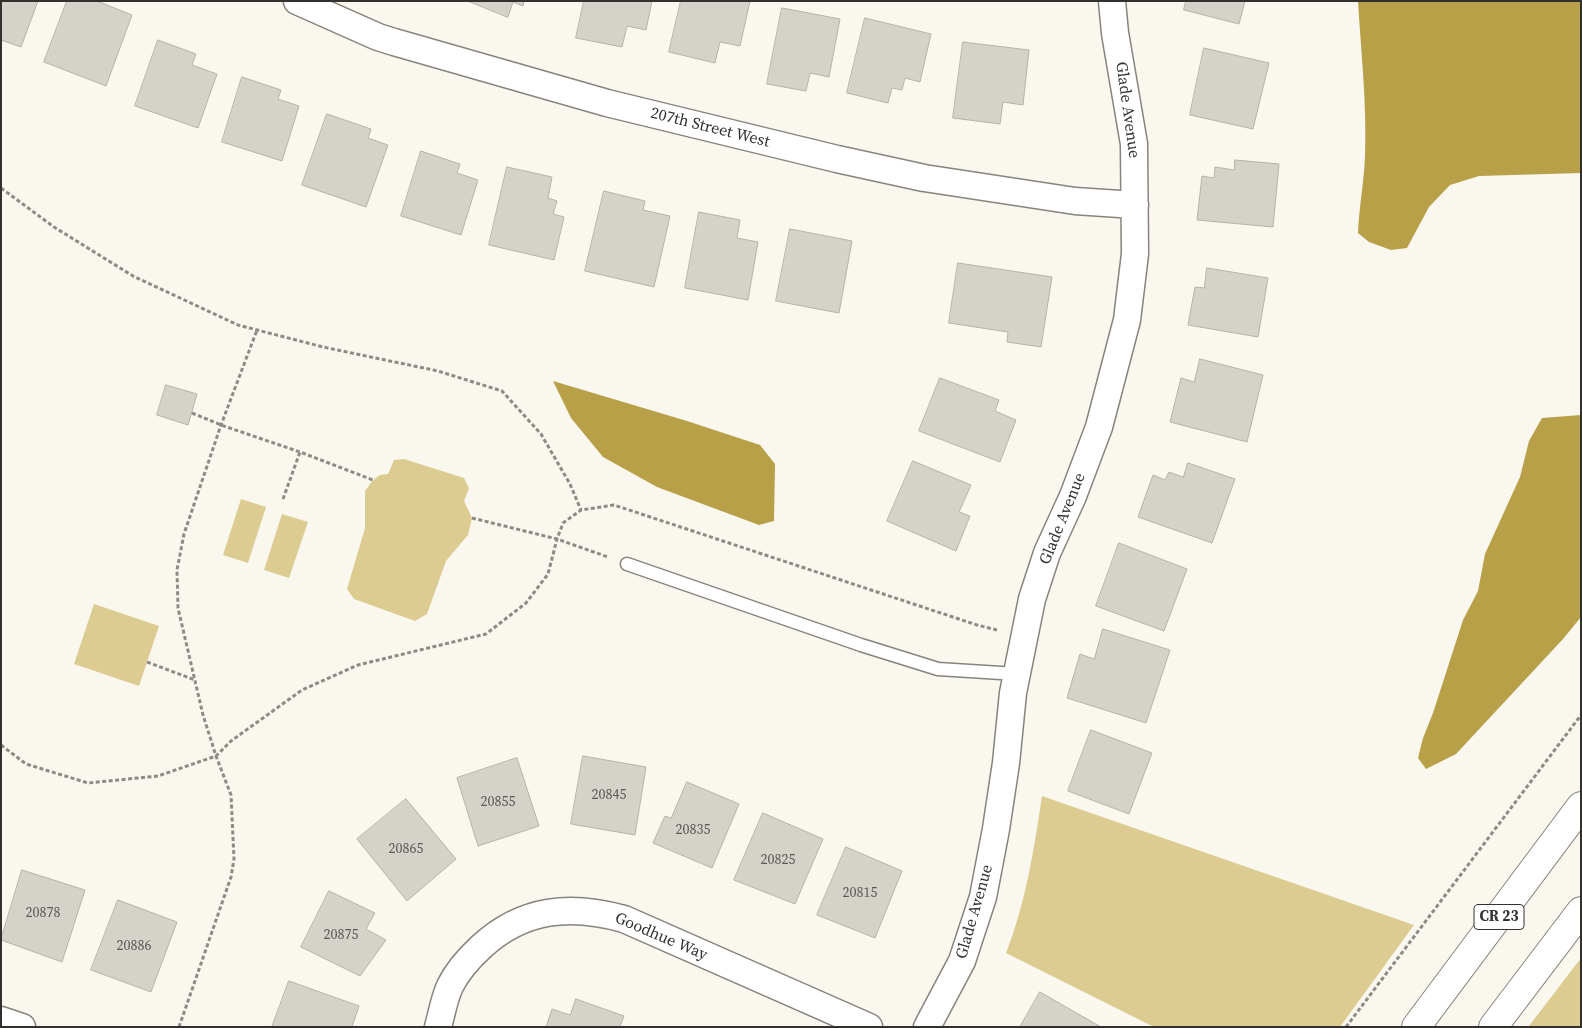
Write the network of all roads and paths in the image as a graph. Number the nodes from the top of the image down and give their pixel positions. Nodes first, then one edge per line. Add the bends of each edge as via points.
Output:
1 (297, 1) edge
2 (1112, 1) edge
3 (1, 188) edge
4 (1135, 205) junction
5 (257, 330) junction
6 (192, 413) dead end
7 (221, 425) junction
8 (300, 452) junction
9 (373, 480) dead end
10 (284, 499) dead end
11 (581, 510) junction
12 (472, 518) dead end
13 (556, 539) junction
14 (627, 564) joint
15 (1024, 637) junction
16 (147, 662) dead end
17 (1017, 674) junction
18 (195, 680) junction
19 (1581, 715) edge
20 (1, 745) edge
21 (216, 756) junction
22 (1581, 806) edge
23 (1581, 911) edge
24 (1, 1020) edge
25 (22, 1027) edge
26 (180, 1027) edge
27 (438, 1027) edge
28 (869, 1027) edge
29 (927, 1027) edge
30 (1346, 1027) edge
31 (1416, 1027) edge
32 (1493, 1027) edge

1 - 4 street, 207th Street West via 394,42 607,103 837,159 924,178 1075,200
2 - 4 street, Glade Avenue via 1134,144
3 - 5 path via 54,227 133,276 238,325
4 - 15 street, Glade Avenue via 1135,254 1125,328 1099,427 1048,553 1032,599
5 - 7 path
5 - 11 path via 438,371 502,391 541,434
6 - 7 path
7 - 8 path
7 - 18 path via 184,534 177,570 178,608
8 - 9 path
8 - 10 path
11 - 13 path via 564,523
11 - 15 path via 614,505 978,625
12 - 13 path
13 - 14 path
13 - 21 path via 548,574 526,603 486,634 358,665 302,690 231,741
14 - 17 lane via 938,669
15 - 17 street, Glade Avenue
16 - 18 path
17 - 29 street, Glade Avenue via 996,829 982,897 962,961
18 - 21 path
19 - 30 path
20 - 21 path via 26,764 88,783 158,776
21 - 26 path via 231,795 234,859 231,877
22 - 31 main road, CR 23
23 - 32 main road
24 - 25 street
27 - 28 street, Goodhue Way via 450,986 487,941 538,914 573,910 624,919

